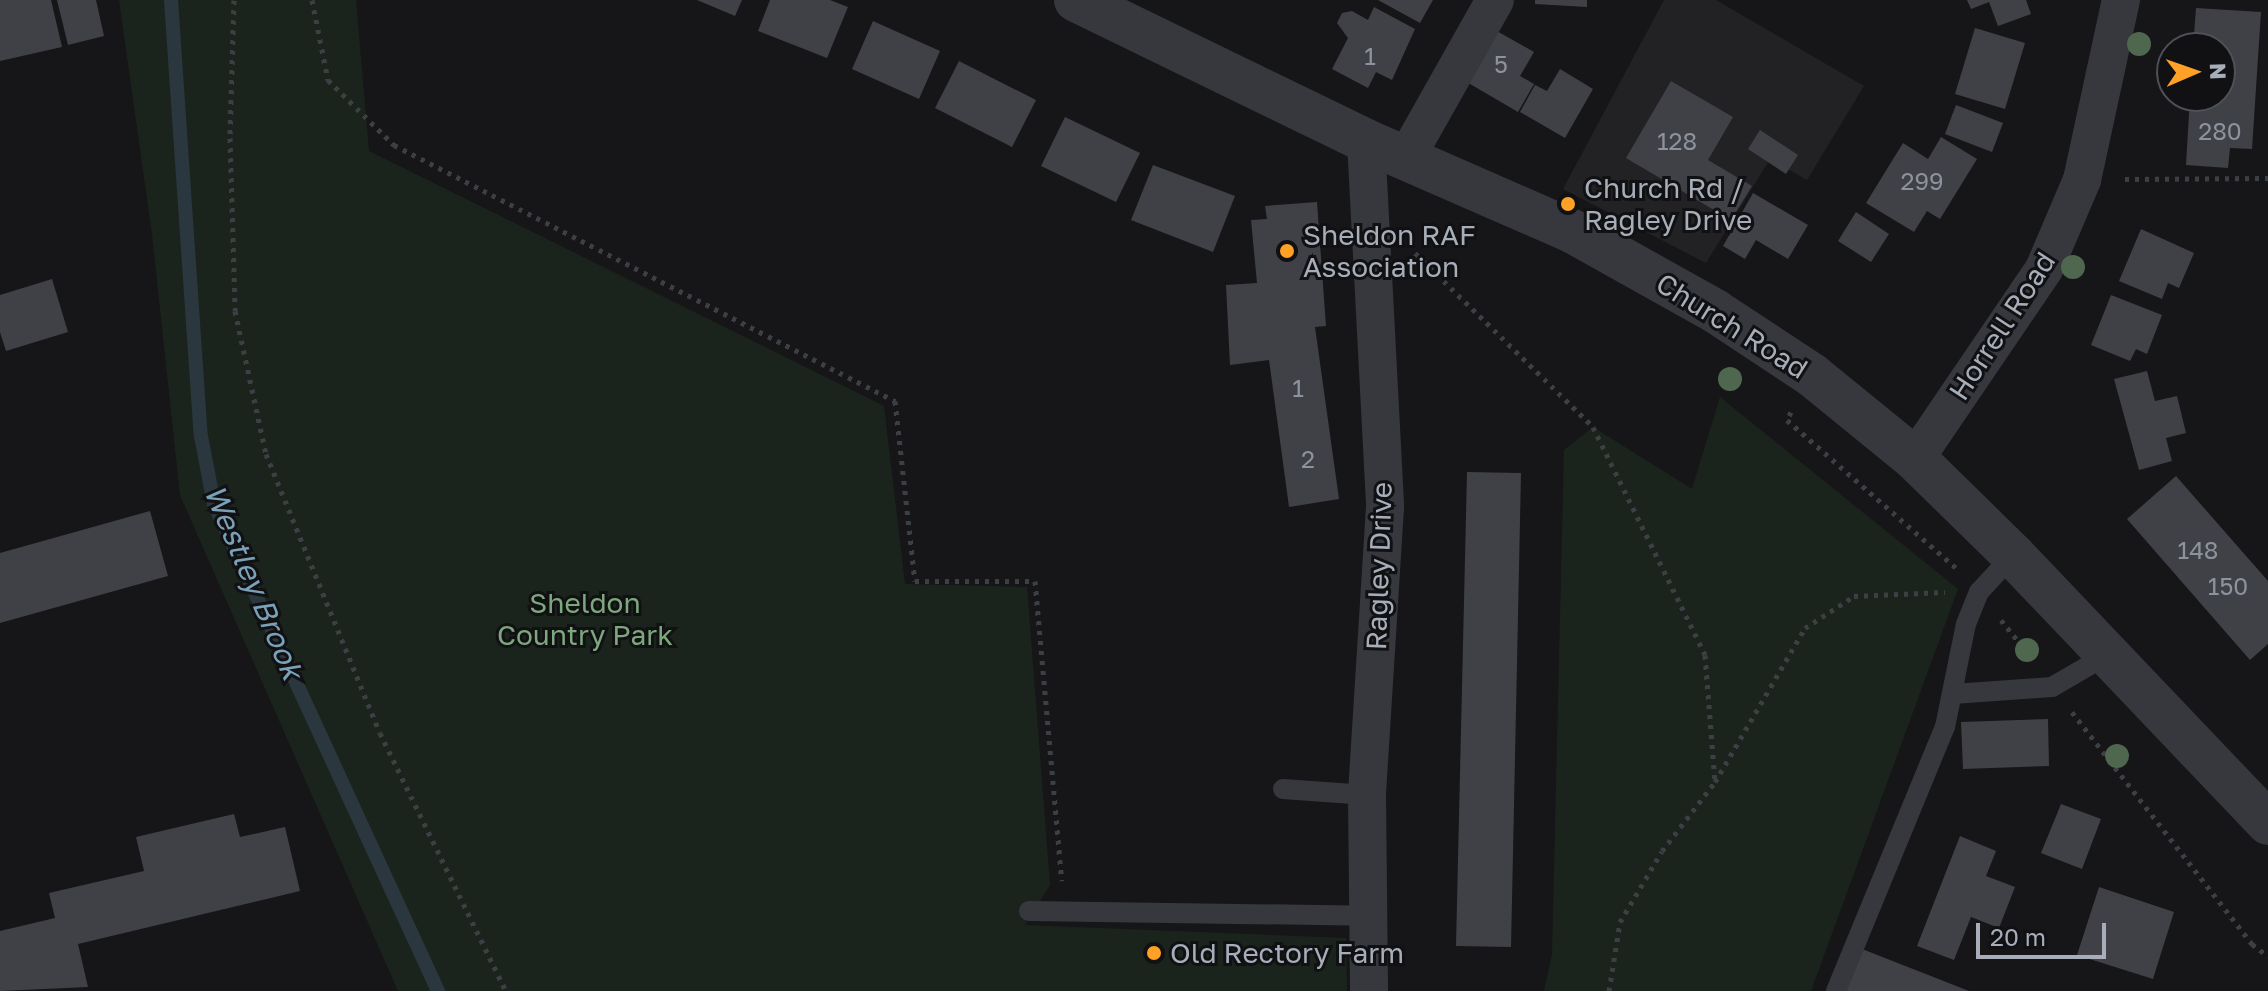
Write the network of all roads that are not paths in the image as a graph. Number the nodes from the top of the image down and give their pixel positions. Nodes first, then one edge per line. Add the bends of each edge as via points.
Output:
1 (1076, 0) edge
2 (1495, 0) edge
3 (2121, 0) edge
4 (1366, 141) junction
5 (1406, 158) junction
6 (1915, 459) junction
7 (2013, 555) junction
8 (2107, 655) junction
9 (1953, 694) junction
10 (1283, 789) dead end
11 (1367, 795) junction
12 (2268, 823) edge
13 (1029, 911) dead end
14 (1368, 916) junction
15 (1369, 991) edge
16 (1836, 991) edge

1 - 4 street, Church Road
2 - 5 street
3 - 6 street, Horrell Road via 2082,180 2044,269
4 - 5 street, Church Road
4 - 11 street, Ragley Drive via 1385,507
5 - 6 street, Church Road via 1572,231 1715,311 1812,375
6 - 7 street, Church Road
7 - 8 street, Church Road
7 - 9 lane via 1978,590
8 - 9 lane via 2052,687
8 - 12 street, Church Road
9 - 16 lane via 1935,752
10 - 11 lane
11 - 14 street, Ragley Drive
13 - 14 lane
14 - 15 street, Ragley Drive

